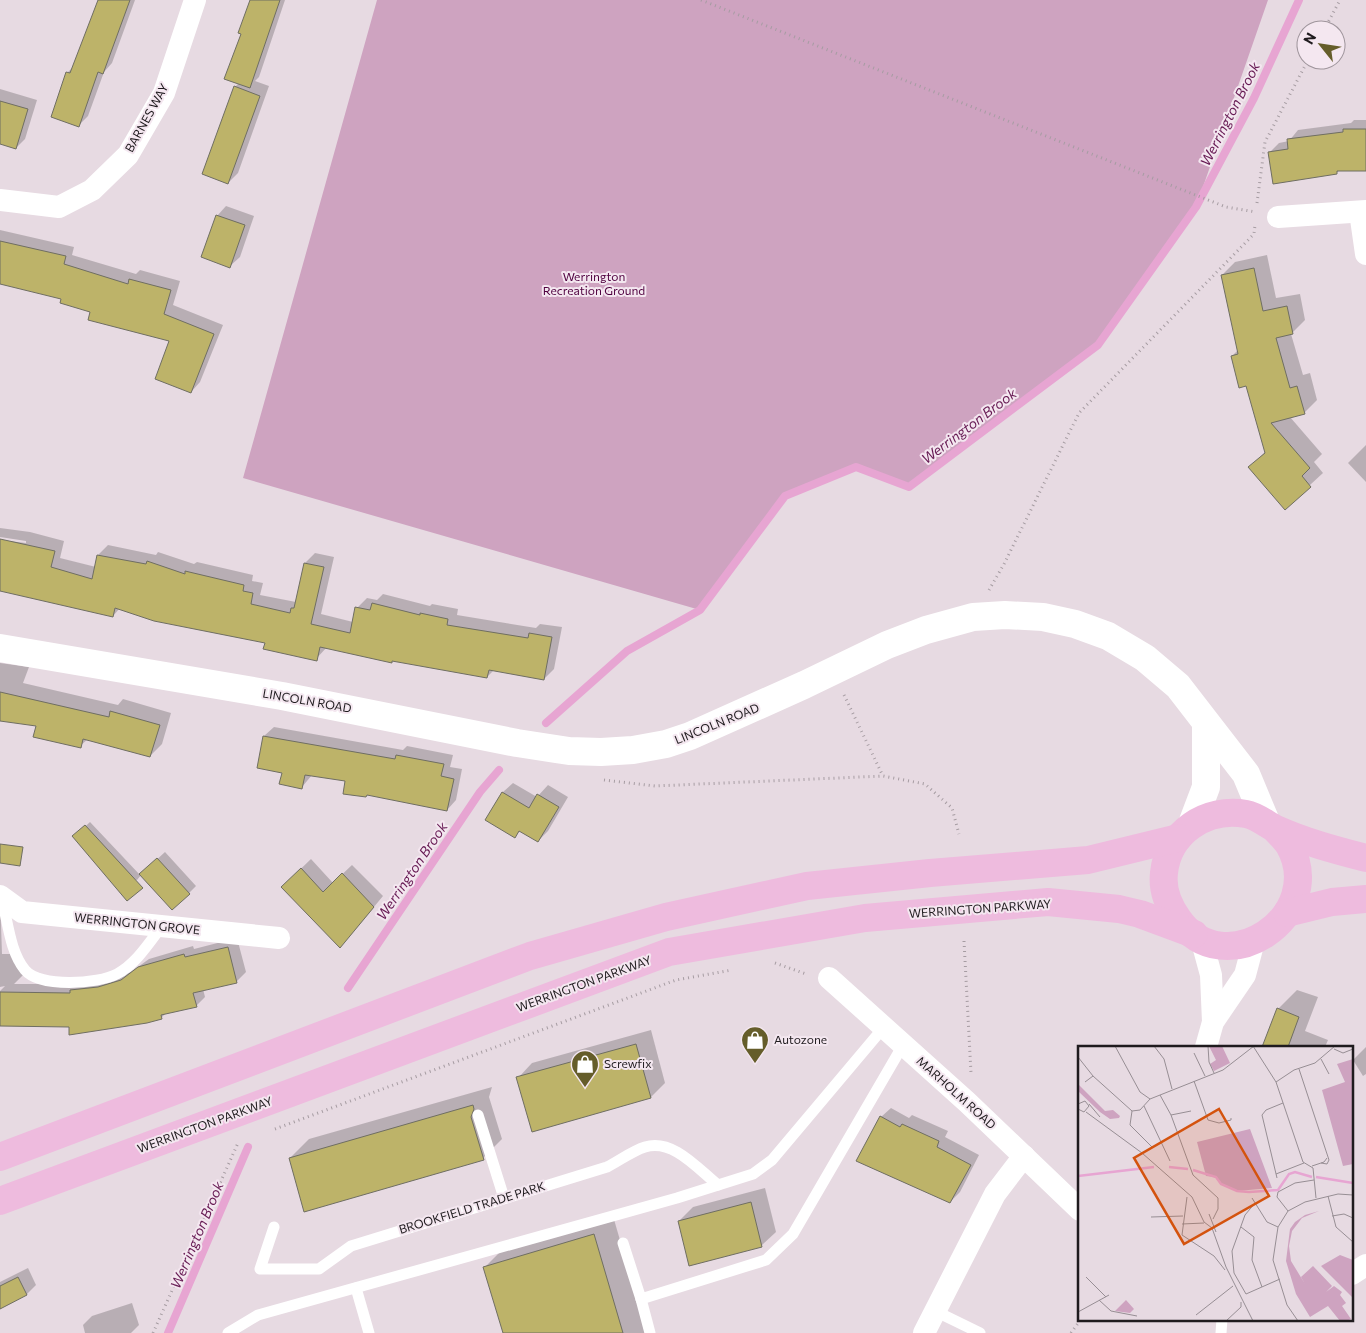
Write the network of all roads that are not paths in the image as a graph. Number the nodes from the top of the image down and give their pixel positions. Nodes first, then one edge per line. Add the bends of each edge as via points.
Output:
1 (195, 0) edge
2 (0, 200) edge
3 (1363, 211) edge
4 (1278, 217) dead end
5 (1366, 254) edge
6 (0, 648) edge
7 (1206, 726) junction
8 (1270, 825) junction
9 (1185, 831) junction
10 (1366, 858) edge
11 (1, 896) edge
12 (1366, 899) edge
13 (1288, 913) junction
14 (162, 926) junction
15 (1197, 936) junction
16 (279, 938) dead end
17 (1254, 941) junction
18 (829, 978) road end
19 (1213, 1022) junction
20 (884, 1028) junction
21 (903, 1045) junction
22 (1206, 1046) edge
23 (478, 1115) dead end
24 (0, 1156) edge
25 (1024, 1156) junction
26 (718, 1185) junction
27 (504, 1198) junction
28 (0, 1201) edge
29 (1078, 1208) edge
30 (274, 1227) dead end
31 (622, 1243) dead end
32 (1366, 1265) edge
33 (1354, 1273) edge
34 (356, 1288) junction
35 (641, 1298) junction
36 (935, 1311) junction
37 (1222, 1320) edge
38 (228, 1333) edge
39 (369, 1333) edge
40 (650, 1333) edge
41 (924, 1333) edge
42 (980, 1333) edge
43 (1221, 1333) edge

1 - 2 street, BARNES WAY via 164,93 128,155 92,190 59,207
3 - 4 street
3 - 5 street
6 - 7 street, LINCOLN ROAD via 291,698 517,743 601,752 641,749 690,736 804,686 887,644 926,630 973,617 1043,617 1108,636 1145,658 1178,686
7 - 8 street, LINCOLN ROAD via 1246,774
7 - 9 street via 1206,787
8 - 9 highway via 1248,814 1229,812 1210,815
8 - 10 highway via 1321,846
8 - 13 highway via 1289,845 1296,865 1297,882
9 - 15 highway via 1168,854 1165,892 1171,909
9 - 24 highway via 1088,860 807,886 666,918 530,956
11 - 14 street, WERRINGTON GROVE via 22,912
11 - 14 lane via 18,958 26,971 40,980 96,980 117,974 137,958
12 - 13 highway via 1332,902
13 - 17 highway via 1268,934
14 - 16 street, WERRINGTON GROVE
15 - 17 highway via 1223,945
15 - 19 street via 1211,975
15 - 28 highway, WERRINGTON PARKWAY via 1140,914 1091,904 1048,902 865,918 669,952
17 - 19 street via 1245,975
18 - 20 street, MARHOLM ROAD
19 - 22 street
20 - 21 street, MARHOLM ROAD
20 - 26 lane via 772,1160 753,1174
21 - 25 street, MARHOLM ROAD
21 - 35 lane via 793,1234 766,1260
23 - 27 lane
25 - 29 street, MARHOLM ROAD
25 - 36 street via 995,1194
26 - 27 lane, BROOKFIELD TRADE PARK via 684,1156 668,1148 647,1146 607,1167
26 - 34 lane
27 - 30 lane, BROOKFIELD TRADE PARK via 351,1246 320,1269 260,1269
31 - 35 lane
32 - 33 street
34 - 38 lane via 258,1315
34 - 39 lane
35 - 40 lane
36 - 41 street
36 - 42 lane
37 - 43 lane

